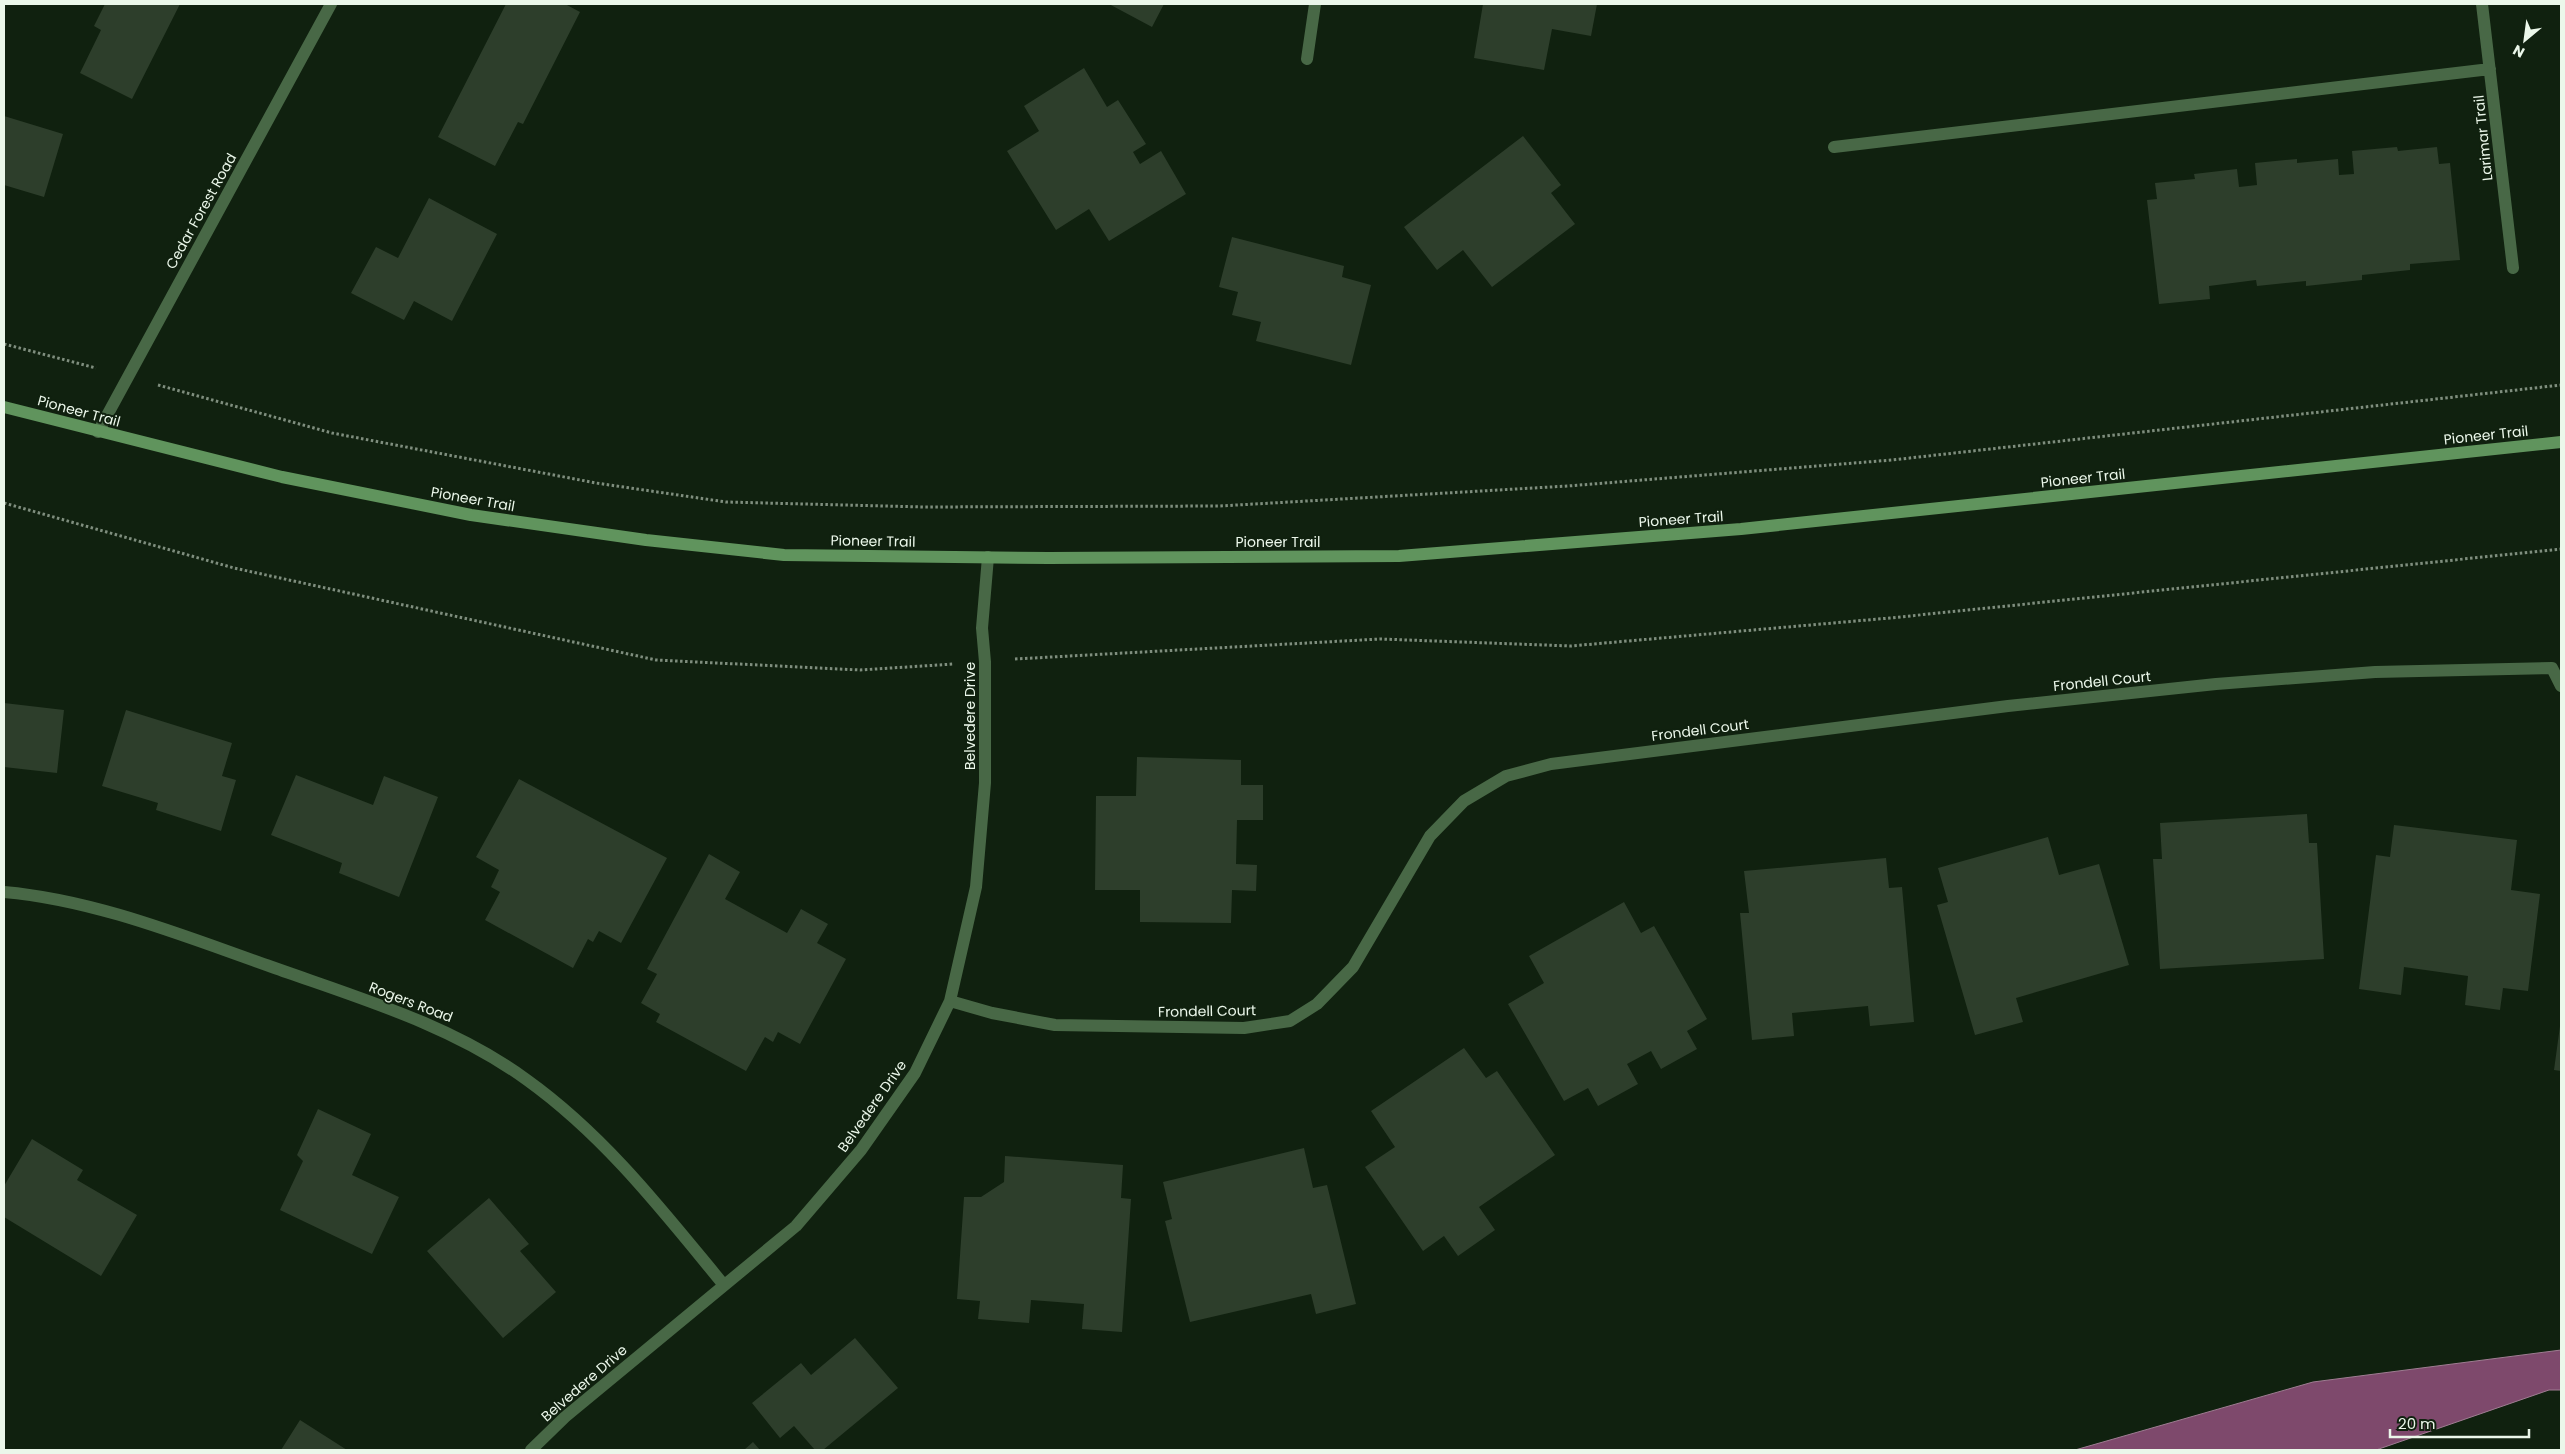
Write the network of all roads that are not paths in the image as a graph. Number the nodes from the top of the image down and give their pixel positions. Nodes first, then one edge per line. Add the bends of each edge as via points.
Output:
1 (331, 4) edge
2 (1315, 4) edge
3 (2482, 4) edge
4 (1307, 59) dead end
5 (2490, 69) junction
6 (1834, 147) dead end
7 (2512, 268) dead end
8 (4, 407) edge
9 (98, 432) junction
10 (2561, 442) edge
11 (988, 557) junction
12 (2561, 686) edge
13 (4, 892) edge
14 (950, 1000) junction
15 (723, 1284) junction
16 (531, 1450) edge

1 - 9 street, Cedar Forest Road
2 - 4 street
3 - 5 street, Larimar Trail
5 - 6 street
5 - 7 street, Larimar Trail
8 - 9 main road, Pioneer Trail
9 - 11 main road, Pioneer Trail via 282,477 500,519 646,540 784,555
10 - 11 main road, Pioneer Trail via 1744,529 1399,556
11 - 14 street, Belvedere Drive via 982,628 986,784 976,887
12 - 14 street, Frondell Court via 2552,668 2375,672 2216,684 2008,706 1551,764 1506,776 1464,801 1430,836 1353,967 1317,1004 1290,1021 1244,1028 1055,1025
13 - 15 street, Rogers Road via 40,896 157,927 357,997 451,1034 526,1079 589,1129
14 - 15 street, Belvedere Drive via 915,1073 861,1150 796,1226
15 - 16 street, Belvedere Drive via 565,1417

